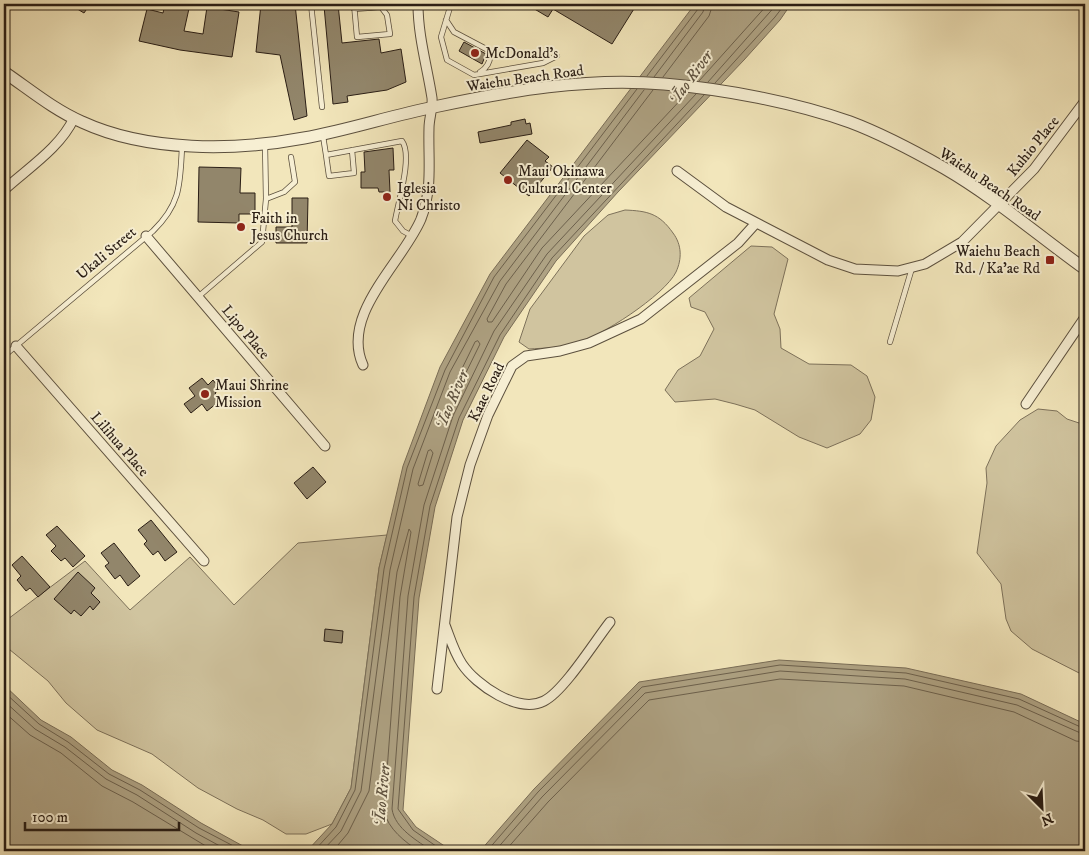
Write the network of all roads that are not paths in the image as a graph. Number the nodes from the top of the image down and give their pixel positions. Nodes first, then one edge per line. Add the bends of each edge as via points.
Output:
1 (311, 4) edge
2 (418, 4) edge
3 (451, 4) edge
4 (354, 6) edge
5 (445, 19) junction
6 (557, 56) dead end
7 (4, 72) edge
8 (474, 75) junction
9 (1085, 101) edge
10 (322, 107) dead end
11 (433, 107) junction
12 (74, 118) junction
13 (322, 134) junction
14 (265, 144) junction
15 (182, 146) junction
16 (352, 150) junction
17 (326, 155) junction
18 (291, 157) dead end
19 (677, 171) dead end
20 (4, 190) edge
21 (266, 199) junction
22 (1000, 206) junction
23 (756, 223) junction
24 (146, 236) junction
25 (412, 236) junction
26 (912, 268) junction
27 (1085, 269) edge
28 (198, 298) junction
29 (1085, 317) edge
30 (890, 342) dead end
31 (16, 346) junction
32 (4, 356) edge
33 (362, 366) dead end
34 (1026, 404) dead end
35 (325, 446) dead end
36 (204, 561) dead end
37 (610, 622) dead end
38 (444, 623) junction
39 (437, 689) dead end

1 - 10 lane
2 - 11 street via 419,31
3 - 5 lane
4 - 4 lane via 381,7 387,15 390,34 358,37
5 - 8 lane via 441,37 447,60
5 - 8 lane via 454,32 490,51 491,59 486,69
6 - 8 lane via 543,63
7 - 12 street, Waiehu Beach Road
9 - 22 street, Kuhio Place via 1034,170
11 - 13 street, Waiehu Beach Road
11 - 22 street, Waiehu Beach Road via 570,84 663,84 735,94 806,108 853,123 946,169
11 - 25 street via 429,127 429,192
12 - 15 street, Waiehu Beach Road via 116,134
12 - 20 street via 56,145
13 - 14 street, Waiehu Beach Road
13 - 17 lane
14 - 15 street, Waiehu Beach Road
14 - 21 lane
15 - 24 lane, Ukali Street via 176,202
16 - 17 lane
16 - 17 lane via 354,172 329,176
16 - 25 lane via 402,141 406,164 395,221
18 - 21 lane via 295,182 284,192
19 - 23 street via 709,196
21 - 28 lane via 262,242
22 - 26 street via 950,251
22 - 27 street, Waiehu Beach Road
23 - 26 street via 842,265 876,271
23 - 38 street, Kaae Road via 738,243 642,319 589,343 526,356 512,366 488,414 470,465 457,518
24 - 28 street, Lipo Place
24 - 31 lane, Ukali Street
25 - 33 street via 368,305 357,340
26 - 30 lane
28 - 35 street, Lipo Place
29 - 34 street
31 - 32 lane, Ukali Street
31 - 36 street, Lilihua Place
37 - 38 street, Kaae Road via 558,690 543,701 527,704 494,693 476,681 456,655
38 - 39 street, Kaae Road

